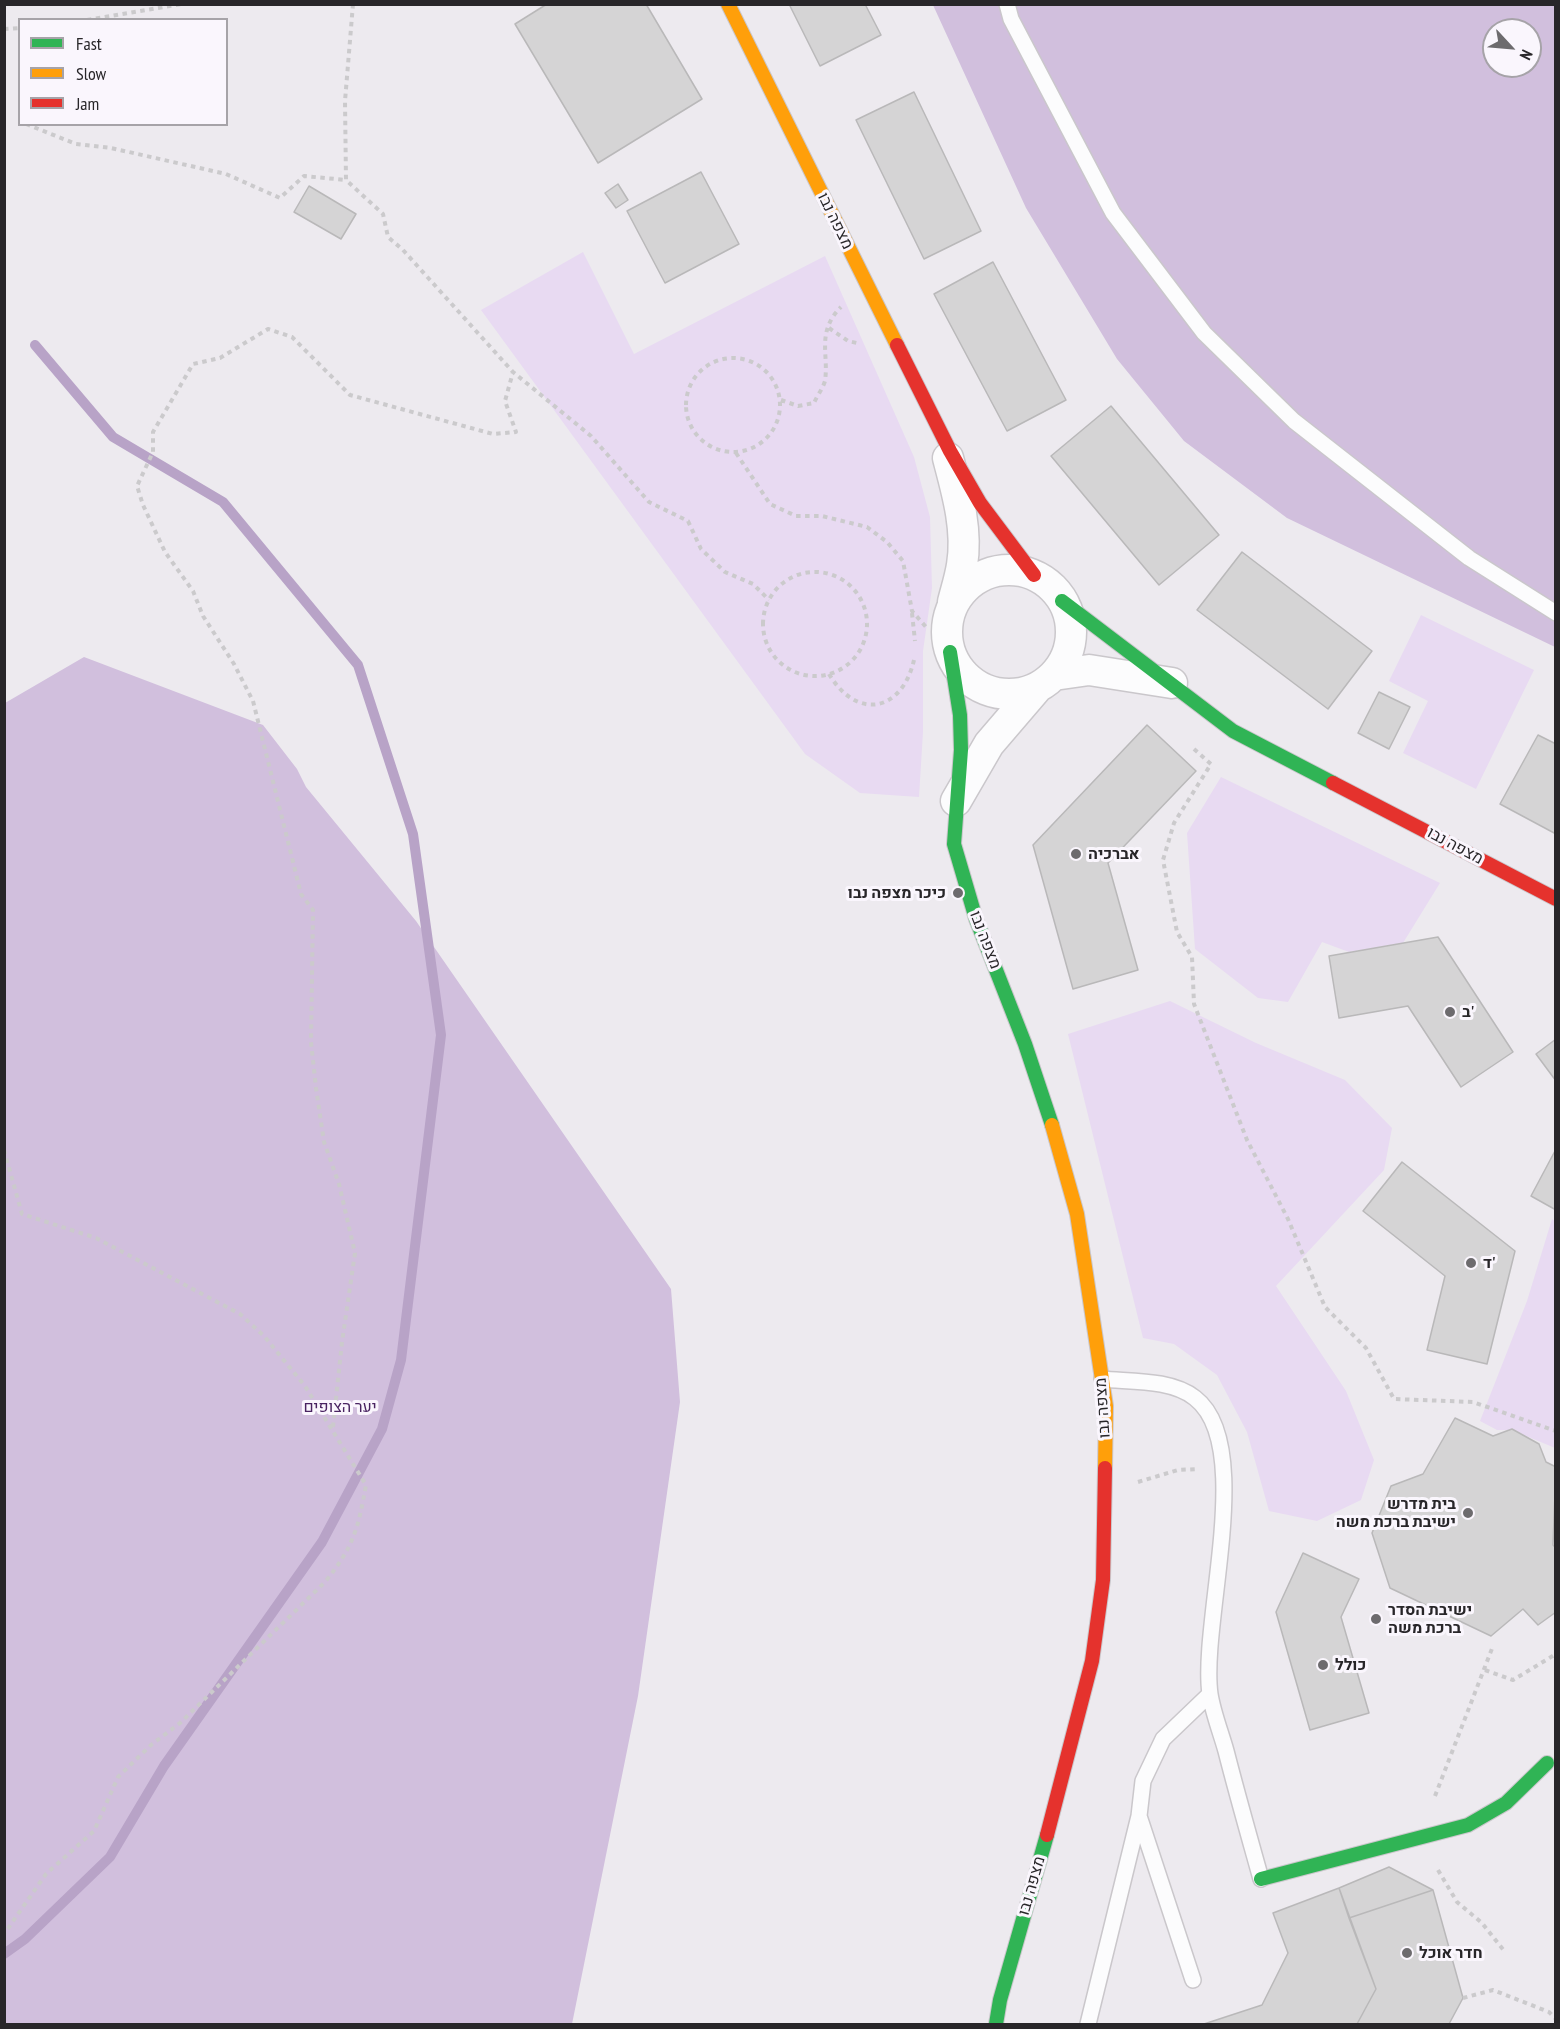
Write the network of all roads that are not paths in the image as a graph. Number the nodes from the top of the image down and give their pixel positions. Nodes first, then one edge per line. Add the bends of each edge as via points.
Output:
1 (728, 4) edge
2 (1007, 4) edge
3 (944, 437) junction
4 (1034, 575) junction
5 (1062, 601) junction
6 (950, 611) junction
7 (1556, 613) edge
8 (950, 652) junction
9 (1045, 681) junction
10 (1172, 683) junction
11 (956, 801) junction
12 (1556, 899) edge
13 (1102, 1379) junction
14 (1210, 1694) junction
15 (1547, 1763) dead end
16 (1139, 1816) junction
17 (1261, 1879) joint
18 (1193, 1980) dead end
19 (996, 2025) edge
20 (1088, 2025) edge

1 - 3 street, מצפה נבו
2 - 7 lane via 1011,19 1113,213 1204,333 1294,421 1469,558
3 - 4 street, מצפה נבו via 980,503
3 - 6 street, מצפה נבו via 958,498 963,544 962,565
4 - 5 street
4 - 6 street via 1016,570 996,571 976,579 961,592
5 - 9 street via 1070,619 1071,638 1066,657
5 - 10 street, מצפה נבו
6 - 8 street via 946,632
8 - 9 street via 960,671 975,685 995,693 1016,694
8 - 11 street, מצפה נבו via 960,715 962,774
9 - 10 street, מצפה נבו via 1089,670
9 - 11 street, מצפה נבו via 989,744
10 - 12 street, מצפה נבו via 1233,731
11 - 13 street, מצפה נבו via 954,844 964,882 1025,1044 1077,1214
13 - 14 lane via 1173,1387 1196,1398 1215,1426 1226,1505 1210,1639
13 - 19 street, מצפה נבו via 1107,1493 1103,1580 1092,1661
14 - 16 lane via 1163,1739 1143,1781
14 - 17 lane
15 - 17 street via 1506,1803 1468,1825
16 - 18 lane
16 - 20 lane

